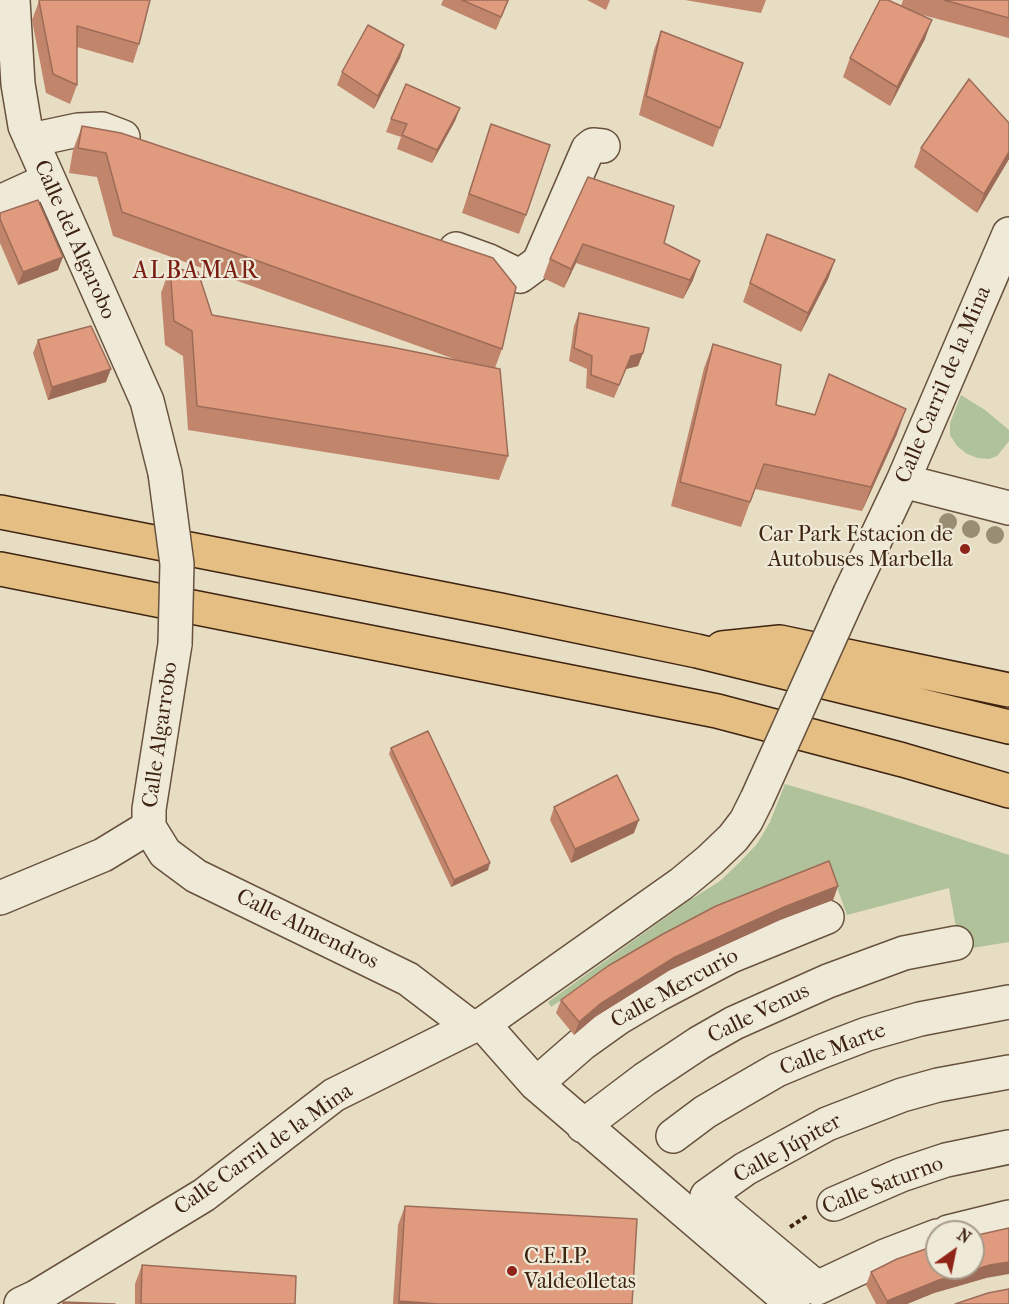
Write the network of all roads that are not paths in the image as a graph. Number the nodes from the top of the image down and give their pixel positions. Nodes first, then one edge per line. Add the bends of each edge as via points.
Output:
1 (13, 0) edge
2 (31, 140) junction
3 (146, 144) edge
4 (603, 146) dead end
5 (48, 180) junction
6 (0, 202) edge
7 (1009, 234) edge
8 (434, 242) edge
9 (903, 481) junction
10 (1009, 507) edge
11 (0, 512) edge
12 (0, 569) edge
13 (175, 644) joint
14 (697, 651) junction
15 (1009, 690) edge
16 (1009, 727) edge
17 (1009, 791) edge
18 (149, 827) junction
19 (0, 898) edge
20 (827, 917) dead end
21 (956, 943) dead end
22 (1009, 1002) edge
23 (477, 1025) junction
24 (1009, 1072) edge
25 (536, 1084) junction
26 (583, 1126) junction
27 (673, 1136) dead end
28 (1009, 1147) edge
29 (834, 1204) road end
30 (1009, 1218) edge
31 (985, 1224) edge
32 (925, 1241) edge
33 (805, 1296) edge
34 (21, 1304) edge

1 - 2 street, Calle del Algarobo via 18,84
2 - 3 street via 102,129
2 - 5 street, Calle del Algarobo
4 - 8 street via 588,149 539,262 520,276
5 - 6 street
5 - 13 street, Calle del Algarobo, bridge via 147,401 165,473 177,564
7 - 9 street, Calle Carril de la Mina
9 - 10 street
9 - 23 street, Calle Carril de la Mina, bridge via 757,799 733,838 672,890
11 - 14 highway
12 - 17 highway via 717,711
13 - 18 street, Calle Algarrobo
14 - 15 highway via 780,642
14 - 16 highway
18 - 19 street via 103,855
18 - 23 street, Calle Almendros via 165,853 196,876 408,979
20 - 25 street, Calle Mercurio via 731,956 657,995 583,1043
21 - 26 street, Calle Venus via 904,953 828,981 734,1023 645,1079
22 - 27 street, Calle Marte via 920,1019 820,1052 748,1086
23 - 25 street, Calle Almendros
23 - 34 street, Calle Carril de la Mina via 334,1095 204,1195
24 - 33 street, Calle Júpiter via 902,1095 827,1124 745,1169 707,1196 765,1244
25 - 26 street, Calle Almendros
26 - 33 street, Calle Almendros
28 - 29 street, Calle Saturno via 912,1171
30 - 31 street
32 - 33 street

